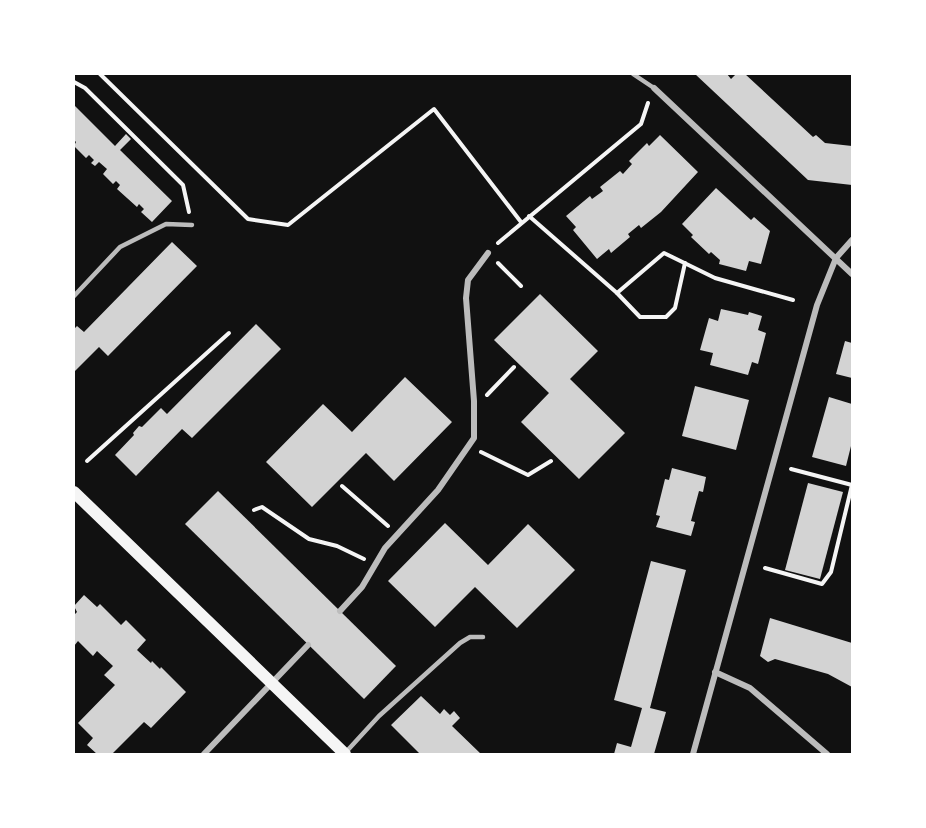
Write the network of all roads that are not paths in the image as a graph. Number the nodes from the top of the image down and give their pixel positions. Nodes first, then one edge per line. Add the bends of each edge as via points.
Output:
1 (633, 74) edge
2 (654, 88) joint
3 (192, 225) road end
4 (852, 240) edge
5 (488, 253) road end
6 (836, 258) junction
7 (852, 274) edge
8 (74, 296) edge
9 (74, 492) edge
10 (340, 611) dead end
11 (483, 637) dead end
12 (308, 645) dead end
13 (715, 672) junction
14 (272, 684) junction
15 (204, 754) edge
16 (345, 754) edge
17 (693, 754) edge
18 (827, 754) edge

1 - 2 lane
2 - 6 street
3 - 8 lane via 166,224 120,247
4 - 6 street
5 - 10 street via 468,280 466,298 475,427 470,447
6 - 7 street
6 - 13 street via 817,305
9 - 14 main road
11 - 16 lane via 460,643 379,716
12 - 14 street
13 - 17 street
13 - 18 street via 750,688
14 - 15 street
14 - 16 main road

